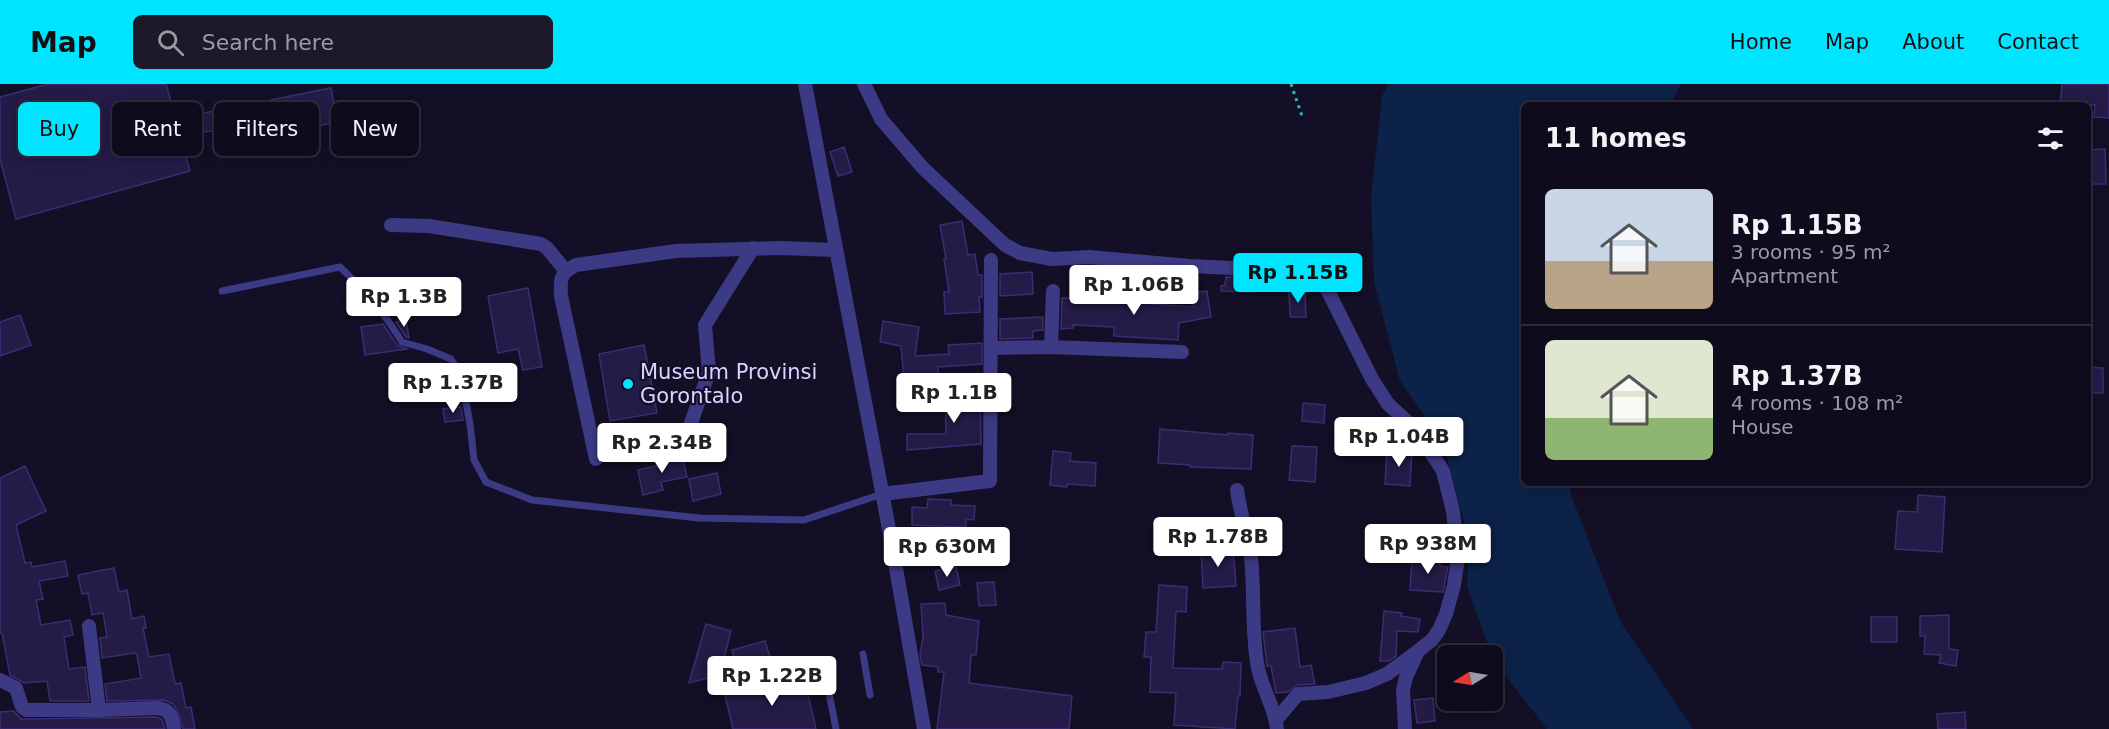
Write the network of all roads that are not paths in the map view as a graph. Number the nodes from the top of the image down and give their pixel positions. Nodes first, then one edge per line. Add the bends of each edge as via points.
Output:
1 (805, 84) edge
2 (864, 84) edge
3 (391, 225) dead end
4 (753, 248) junction
5 (836, 250) junction
6 (991, 260) dead end
7 (565, 270) junction
8 (222, 291) dead end
9 (1053, 291) dead end
10 (1051, 347) junction
11 (992, 348) junction
12 (1182, 352) dead end
13 (685, 440) dead end
14 (596, 459) dead end
15 (1237, 490) dead end
16 (882, 494) junction
17 (89, 626) dead end
18 (1418, 651) junction
19 (863, 654) dead end
20 (824, 662) dead end
21 (0, 680) edge
22 (870, 695) dead end
23 (99, 710) junction
24 (1277, 724) edge
25 (174, 729) edge
26 (836, 729) edge
27 (924, 729) edge
28 (1405, 729) edge

1 - 5 street
2 - 18 street via 881,119 922,168 997,239 1020,253 1053,259 1089,257 1292,271 1327,289 1372,379 1443,471 1453,511 1458,559 1446,614 1439,630
3 - 7 street via 429,226 540,244
4 - 5 street
4 - 7 street via 647,254
4 - 13 street via 705,325 710,372
5 - 16 street
6 - 11 street
7 - 14 street via 561,296
8 - 16 lane via 340,267 385,314 402,342 451,359 461,375 474,460 486,482 531,500 699,518 804,520
9 - 10 street
10 - 11 street
10 - 12 street
11 - 16 street via 990,481
15 - 24 street via 1250,555 1258,667
16 - 27 street
17 - 23 street
18 - 24 street via 1387,674 1366,683 1298,694
18 - 28 street via 1403,690
19 - 22 lane
20 - 26 lane
21 - 23 street via 16,688 26,710
23 - 25 street via 165,709

